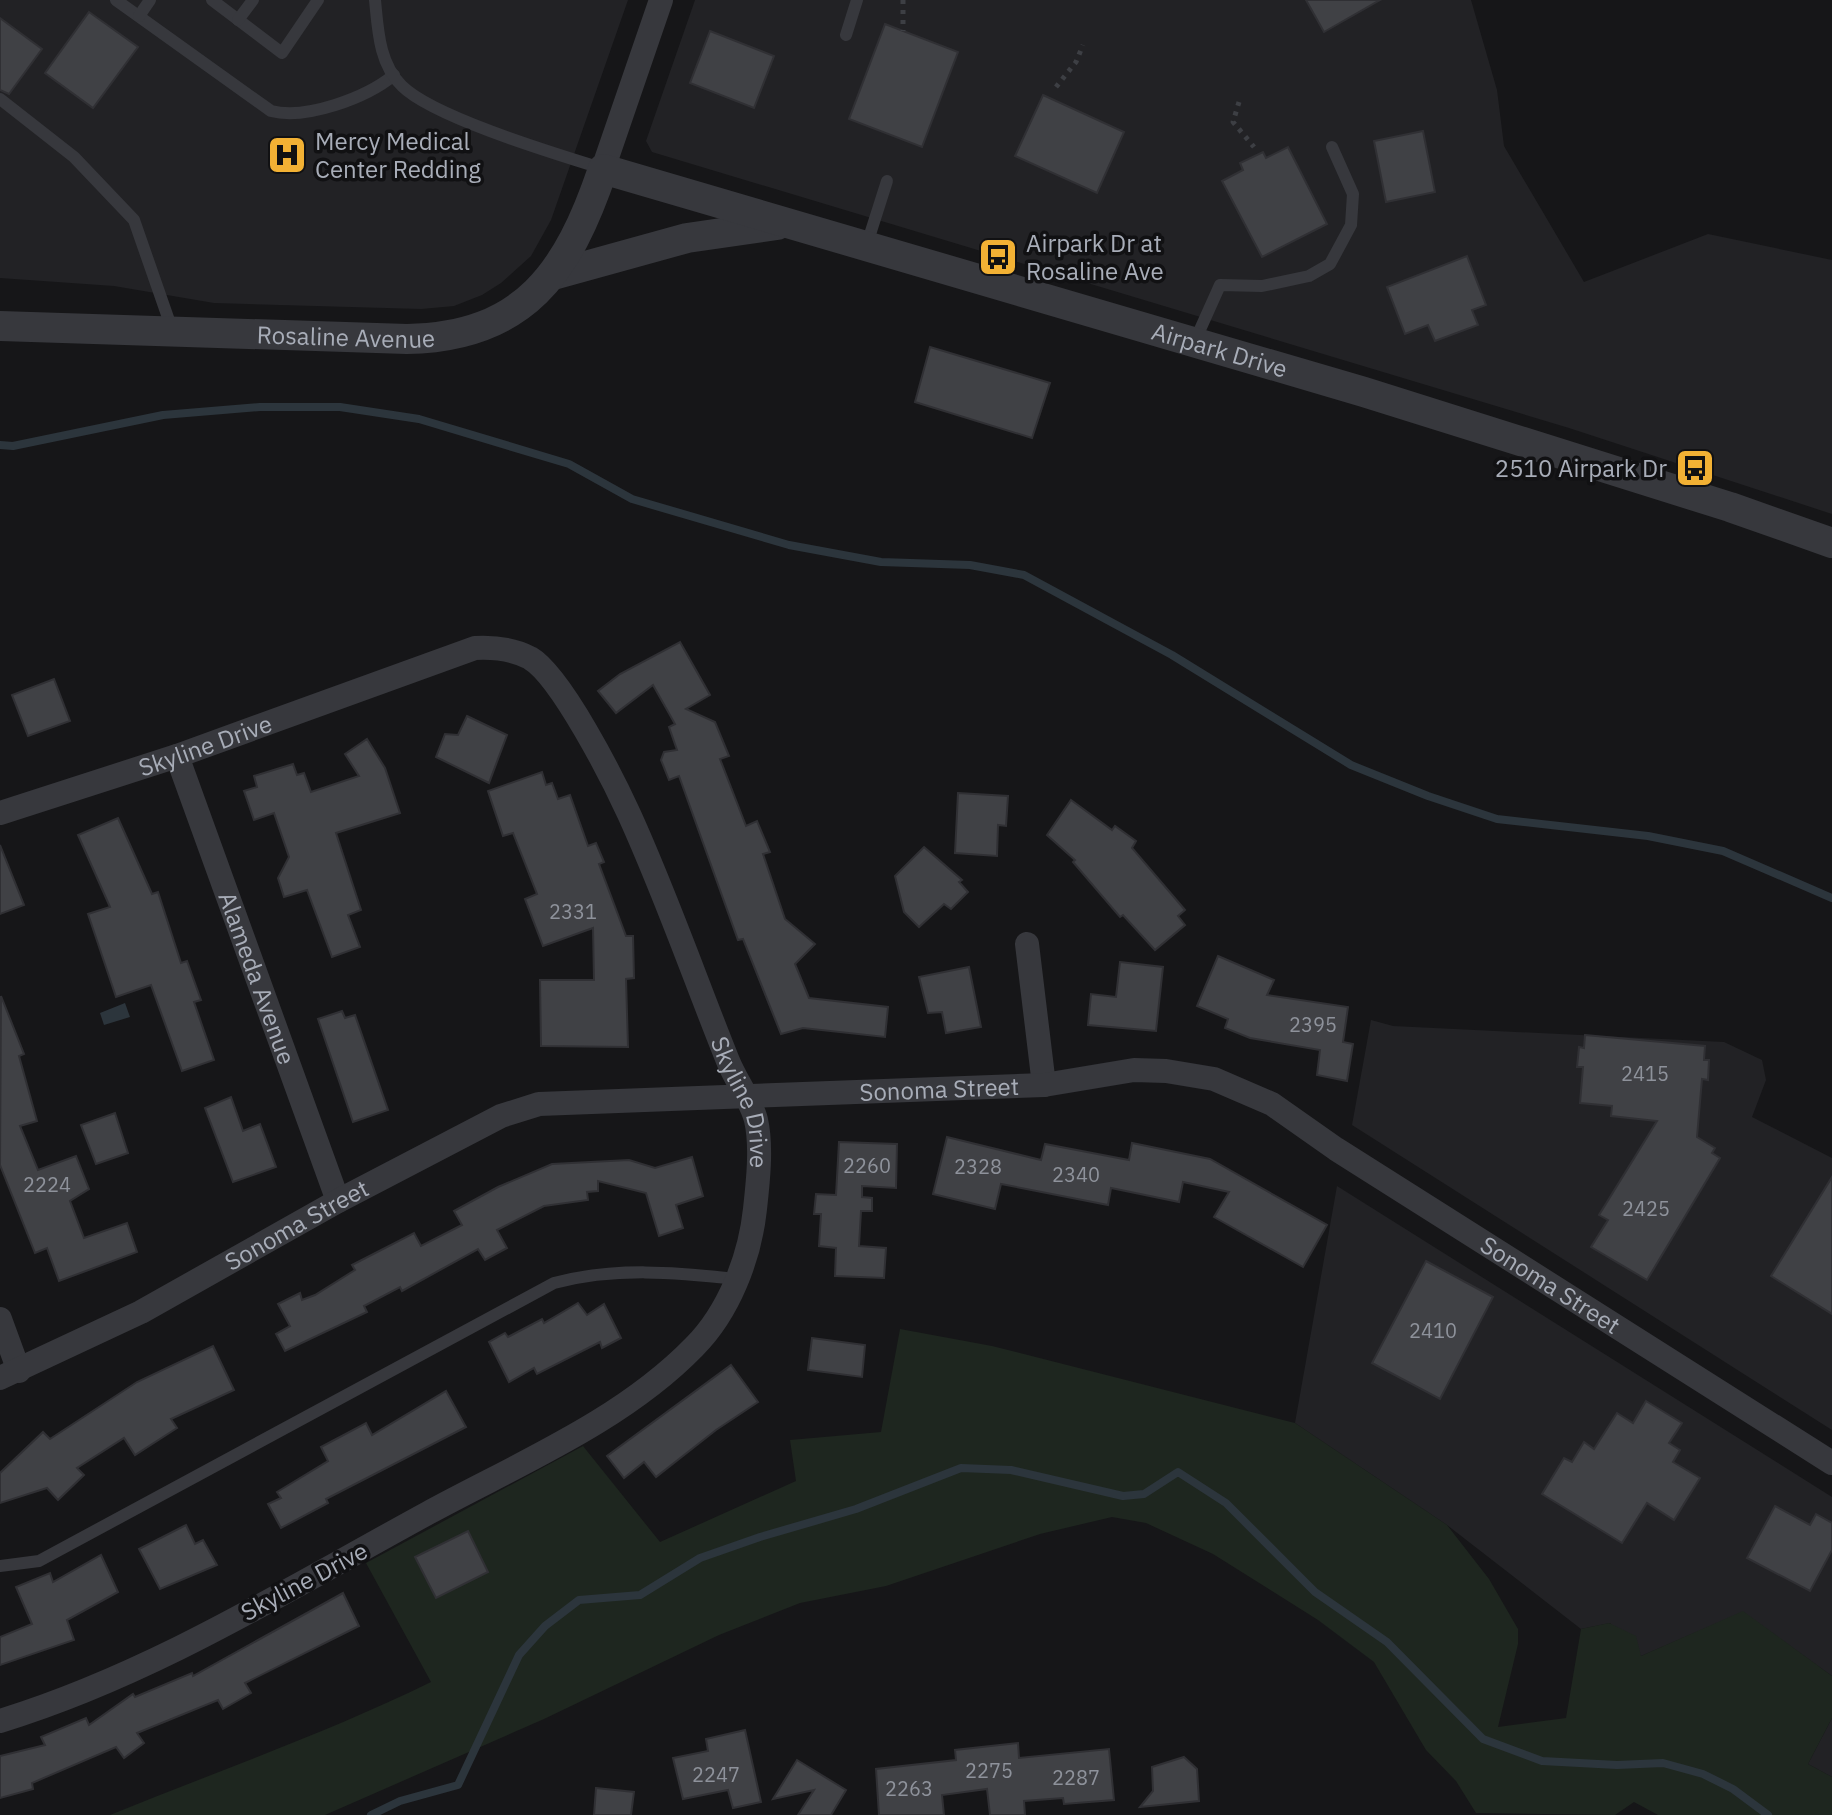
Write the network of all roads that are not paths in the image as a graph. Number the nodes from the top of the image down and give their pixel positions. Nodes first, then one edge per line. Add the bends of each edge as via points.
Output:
1 (116, 0) edge
2 (150, 0) edge
3 (212, 0) edge
4 (253, 0) edge
5 (318, 0) edge
6 (375, 0) edge
7 (661, 0) edge
8 (857, 0) edge
9 (139, 16) junction
10 (238, 20) junction
11 (846, 35) dead end
12 (394, 75) junction
13 (0, 99) edge
14 (1332, 147) dead end
15 (603, 169) junction
16 (887, 181) dead end
17 (790, 224) junction
18 (866, 247) junction
19 (553, 275) junction
20 (0, 326) edge
21 (173, 332) junction
22 (1193, 345) junction
23 (1832, 543) edge
24 (177, 756) junction
25 (0, 813) edge
26 (1027, 944) dead end
27 (1044, 1085) junction
28 (746, 1098) junction
29 (338, 1201) junction
30 (736, 1279) junction
31 (0, 1319) edge
32 (9, 1374) edge
33 (1832, 1463) edge
34 (0, 1566) edge
35 (0, 1721) edge

1 - 9 lane
2 - 9 lane
3 - 10 lane
4 - 10 lane
5 - 10 lane via 282,53
6 - 12 lane via 382,52
7 - 15 street
8 - 11 lane
9 - 12 lane via 252,100 291,116 375,91
12 - 15 lane via 402,87 432,105
13 - 21 lane via 74,157 134,220
14 - 22 lane via 1353,194 1351,225 1330,264 1309,276 1262,286 1220,285
15 - 17 street, Airpark Drive
15 - 19 street, Rosaline Avenue via 570,251
16 - 18 lane
17 - 18 street, Airpark Drive
17 - 19 street via 687,238
18 - 22 street, Airpark Drive
19 - 21 street, Rosaline Avenue via 515,311 453,337
20 - 21 street, Rosaline Avenue
22 - 23 street, Airpark Drive via 1531,444
24 - 25 street, Skyline Drive
24 - 28 street, Skyline Drive via 475,648 505,650 533,660 552,678 617,788
24 - 29 street, Alameda Avenue
26 - 27 street
27 - 28 street, Sonoma Street
27 - 33 street, Sonoma Street via 1112,1072 1166,1071 1214,1079 1272,1104
28 - 29 street, Sonoma Street via 593,1100 519,1108
28 - 30 street, Skyline Drive via 756,1119 755,1204
29 - 32 street, Sonoma Street via 141,1312
30 - 34 lane via 670,1271 581,1276 554,1283 39,1561
30 - 35 street, Skyline Drive via 702,1339 617,1409 207,1633 56,1702
31 - 32 street

